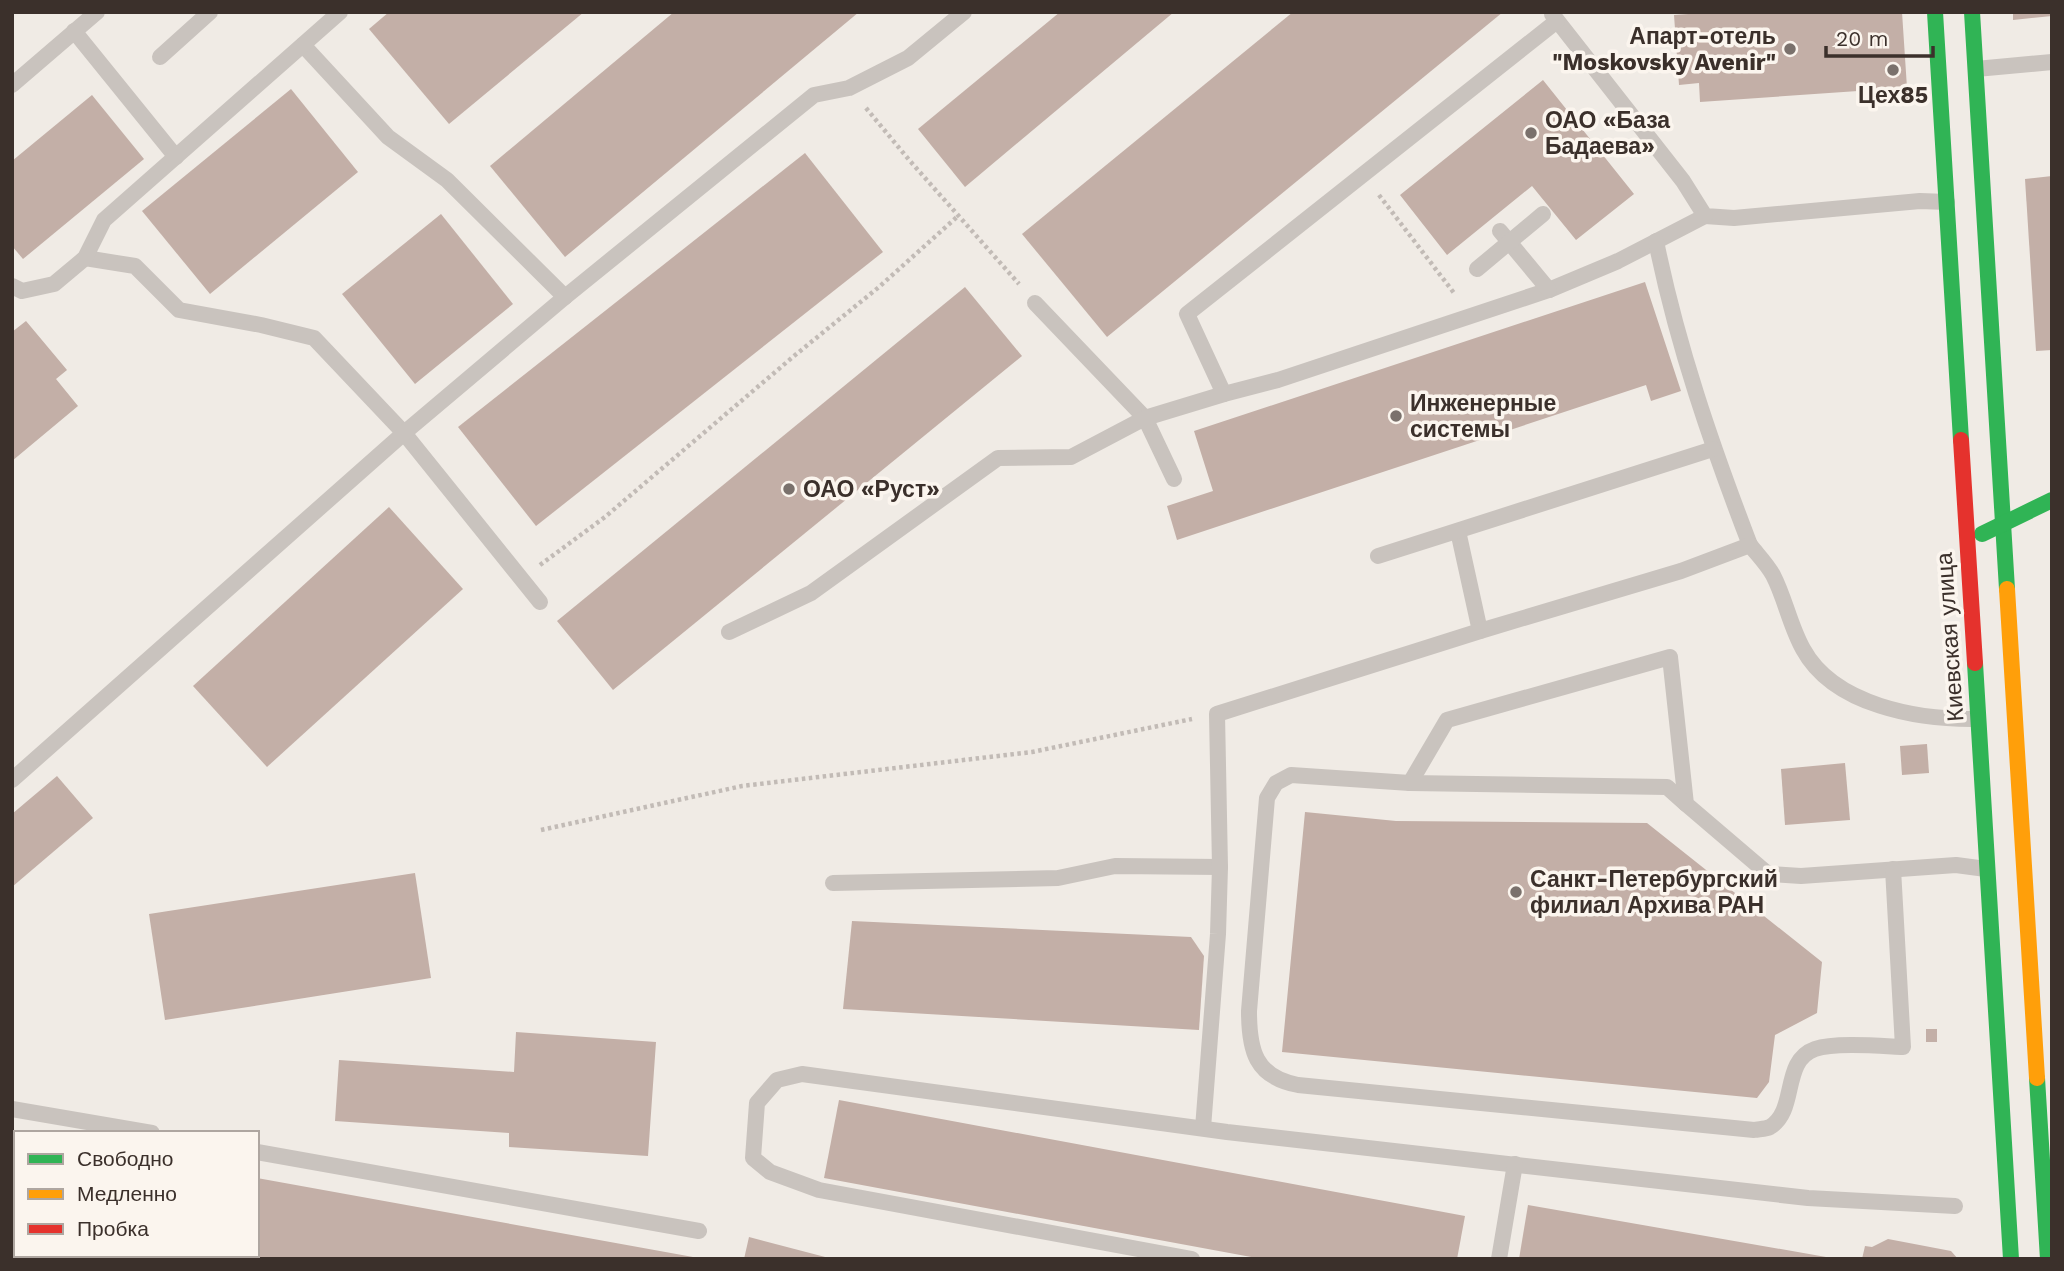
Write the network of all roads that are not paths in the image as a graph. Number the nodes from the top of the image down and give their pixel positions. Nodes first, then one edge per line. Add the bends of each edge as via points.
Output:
1 (97, 12) edge
2 (210, 12) edge
3 (340, 12) edge
4 (964, 12) edge
5 (1935, 12) edge
6 (1972, 12) edge
7 (1554, 17) edge
8 (74, 31) junction
9 (303, 45) junction
10 (160, 57) dead end
11 (2052, 62) edge
12 (1957, 70) junction
13 (12, 85) edge
14 (176, 157) junction
15 (1964, 201) junction
16 (1543, 214) dead end
17 (1705, 216) junction
18 (1505, 236) junction
19 (1656, 241) junction
20 (85, 258) junction
21 (1477, 269) dead end
22 (12, 286) edge
23 (1549, 290) junction
24 (565, 297) junction
25 (1035, 303) road end
26 (1224, 394) junction
27 (1145, 418) junction
28 (404, 433) junction
29 (1713, 449) junction
30 (1174, 479) dead end
31 (2052, 500) edge
32 (2003, 524) junction
33 (1458, 531) junction
34 (1967, 542) junction
35 (1750, 545) junction
36 (1378, 556) dead end
37 (540, 602) dead end
38 (1480, 631) junction
39 (729, 632) dead end
40 (1978, 719) junction
41 (12, 780) edge
42 (1410, 783) junction
43 (1686, 804) junction
44 (1220, 867) junction
45 (2005, 868) junction
46 (1893, 869) junction
47 (833, 883) dead end
48 (2025, 1069) edge
49 (12, 1109) edge
50 (89, 1127) edge
51 (1203, 1128) junction
52 (131, 1131) edge
53 (259, 1152) edge
54 (1514, 1164) junction
55 (1955, 1206) dead end
56 (699, 1231) dead end
57 (1192, 1259) edge
58 (1499, 1259) edge
59 (2011, 1259) edge
60 (2048, 1259) edge

1 - 8 lane
2 - 10 lane
3 - 9 lane
4 - 24 lane via 908,58 849,88 814,95
5 - 12 street, Киевская улица
6 - 12 street, Киевская улица
7 - 17 lane via 1683,181
7 - 26 lane via 1187,314
8 - 13 lane
8 - 14 lane
9 - 14 lane
9 - 24 lane via 388,137 447,180
11 - 12 lane
12 - 15 street, Киевская улица
12 - 15 street, Киевская улица
14 - 20 lane via 104,220
15 - 17 lane via 1734,218
15 - 32 street, Киевская улица
15 - 34 street, Киевская улица
16 - 18 lane
17 - 19 lane
18 - 21 lane
18 - 23 lane
19 - 23 lane
19 - 29 lane
20 - 22 lane via 54,284 22,291
20 - 28 lane via 135,266 179,310 314,338
23 - 26 lane
24 - 28 lane
25 - 27 lane
26 - 27 lane
27 - 30 lane
27 - 39 lane via 1070,457 998,458 811,593
28 - 37 lane
28 - 41 lane
29 - 33 lane
29 - 35 lane
31 - 32 street
32 - 34 street
32 - 45 street, Киевская улица
33 - 36 lane
33 - 38 lane
34 - 40 street, Киевская улица
35 - 38 lane via 1681,571
35 - 40 lane via 1772,573 1801,647 1815,669 1878,706 1949,720
38 - 44 lane via 1217,714
40 - 45 street, Киевская улица
42 - 43 lane via 1667,787
42 - 43 lane via 1447,720 1670,657
42 - 46 lane via 1291,775 1276,783 1267,798 1249,1041 1257,1059 1281,1082 1770,1128 1784,1109 1794,1070 1813,1049 1903,1047
43 - 46 lane via 1768,874
44 - 47 lane via 1115,866 1058,878
44 - 51 lane
45 - 46 lane
45 - 48 street, Киевская улица
45 - 48 street, Киевская улица
48 - 59 street, Киевская улица
48 - 60 street, Киевская улица
49 - 50 lane
50 - 52 lane
51 - 54 lane
51 - 57 lane via 802,1074 777,1080 758,1103 753,1158 770,1172 819,1190
53 - 56 lane
54 - 55 lane via 1808,1198
54 - 58 lane

